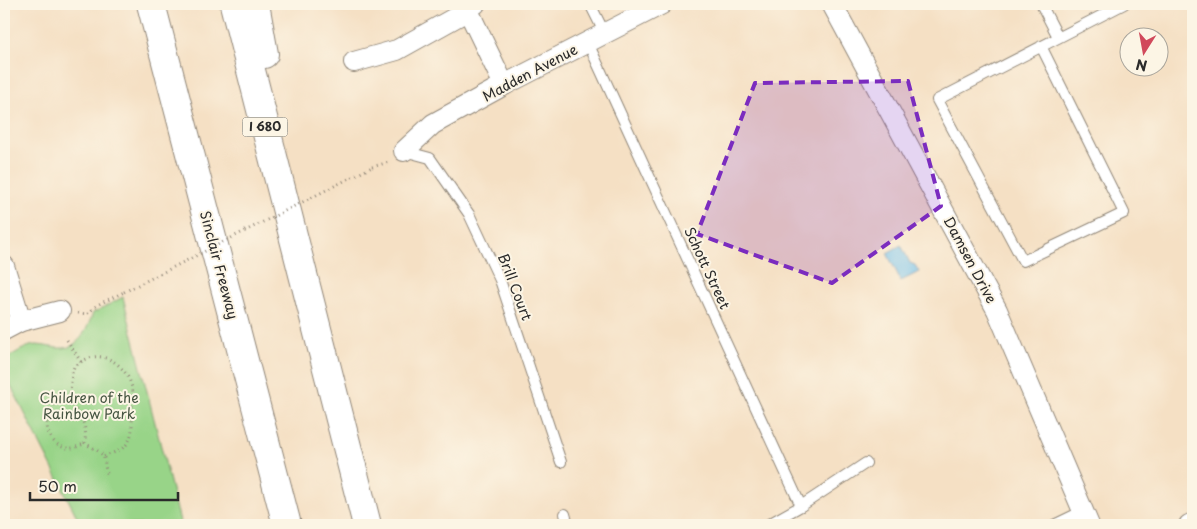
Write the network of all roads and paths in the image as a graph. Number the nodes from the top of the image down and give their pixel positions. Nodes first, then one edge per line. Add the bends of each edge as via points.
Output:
1 (132, 4) edge
2 (150, 4) edge
3 (234, 4) edge
4 (255, 4) edge
5 (590, 4) edge
6 (662, 4) edge
7 (832, 4) edge
8 (1041, 4) edge
9 (1124, 4) edge
10 (469, 5) edge
11 (596, 38) junction
12 (1058, 38) junction
13 (1041, 46) junction
14 (354, 62) dead end
15 (504, 85) junction
16 (404, 151) joint
17 (372, 167) dead end
18 (210, 233) junction
19 (297, 250) junction
20 (4, 266) edge
21 (60, 311) joint
22 (21, 321) junction
23 (4, 330) edge
24 (67, 340) dead end
25 (81, 362) junction
26 (69, 401) junction
27 (85, 443) junction
28 (103, 457) junction
29 (350, 459) junction
30 (560, 462) dead end
31 (866, 463) dead end
32 (273, 469) junction
33 (109, 476) dead end
34 (801, 506) junction
35 (565, 514) dead end
36 (1086, 518) edge
37 (1193, 523) edge
38 (280, 525) edge
39 (287, 525) edge
40 (367, 525) edge
41 (373, 525) edge
42 (568, 525) edge
43 (767, 525) edge
44 (1054, 525) edge
45 (1189, 525) edge

1 - 18 highway
2 - 18 highway, Sinclair Freeway
3 - 19 highway, I 680
4 - 19 highway
5 - 11 lane, Schott Street
6 - 11 street, Madden Avenue
7 - 36 street, Damsen Drive via 997,310
8 - 12 lane
9 - 12 lane
10 - 14 street via 458,16 397,50
10 - 15 street
11 - 15 street, Madden Avenue
11 - 34 lane, Schott Street
12 - 13 lane
13 - 13 lane via 937,100 1023,261 1124,213
15 - 16 street, Madden Avenue via 433,124
16 - 30 lane, Brill Court via 430,158 469,214 500,280
17 - 21 path, bridge via 97,305 87,314
18 - 32 highway, Sinclair Freeway
19 - 29 highway, I 680
20 - 22 street
21 - 22 street
22 - 23 street
24 - 25 path
25 - 26 path via 72,373
25 - 28 path via 94,356 111,359 118,363 132,386 132,434 125,446
26 - 27 path via 82,420
26 - 27 path via 54,405 50,410 48,434 68,449
27 - 28 path
28 - 33 path
29 - 40 highway, I 680
29 - 41 highway
31 - 34 lane
32 - 38 highway
32 - 39 highway, Sinclair Freeway
34 - 43 lane
35 - 42 lane
36 - 44 lane
37 - 45 street

